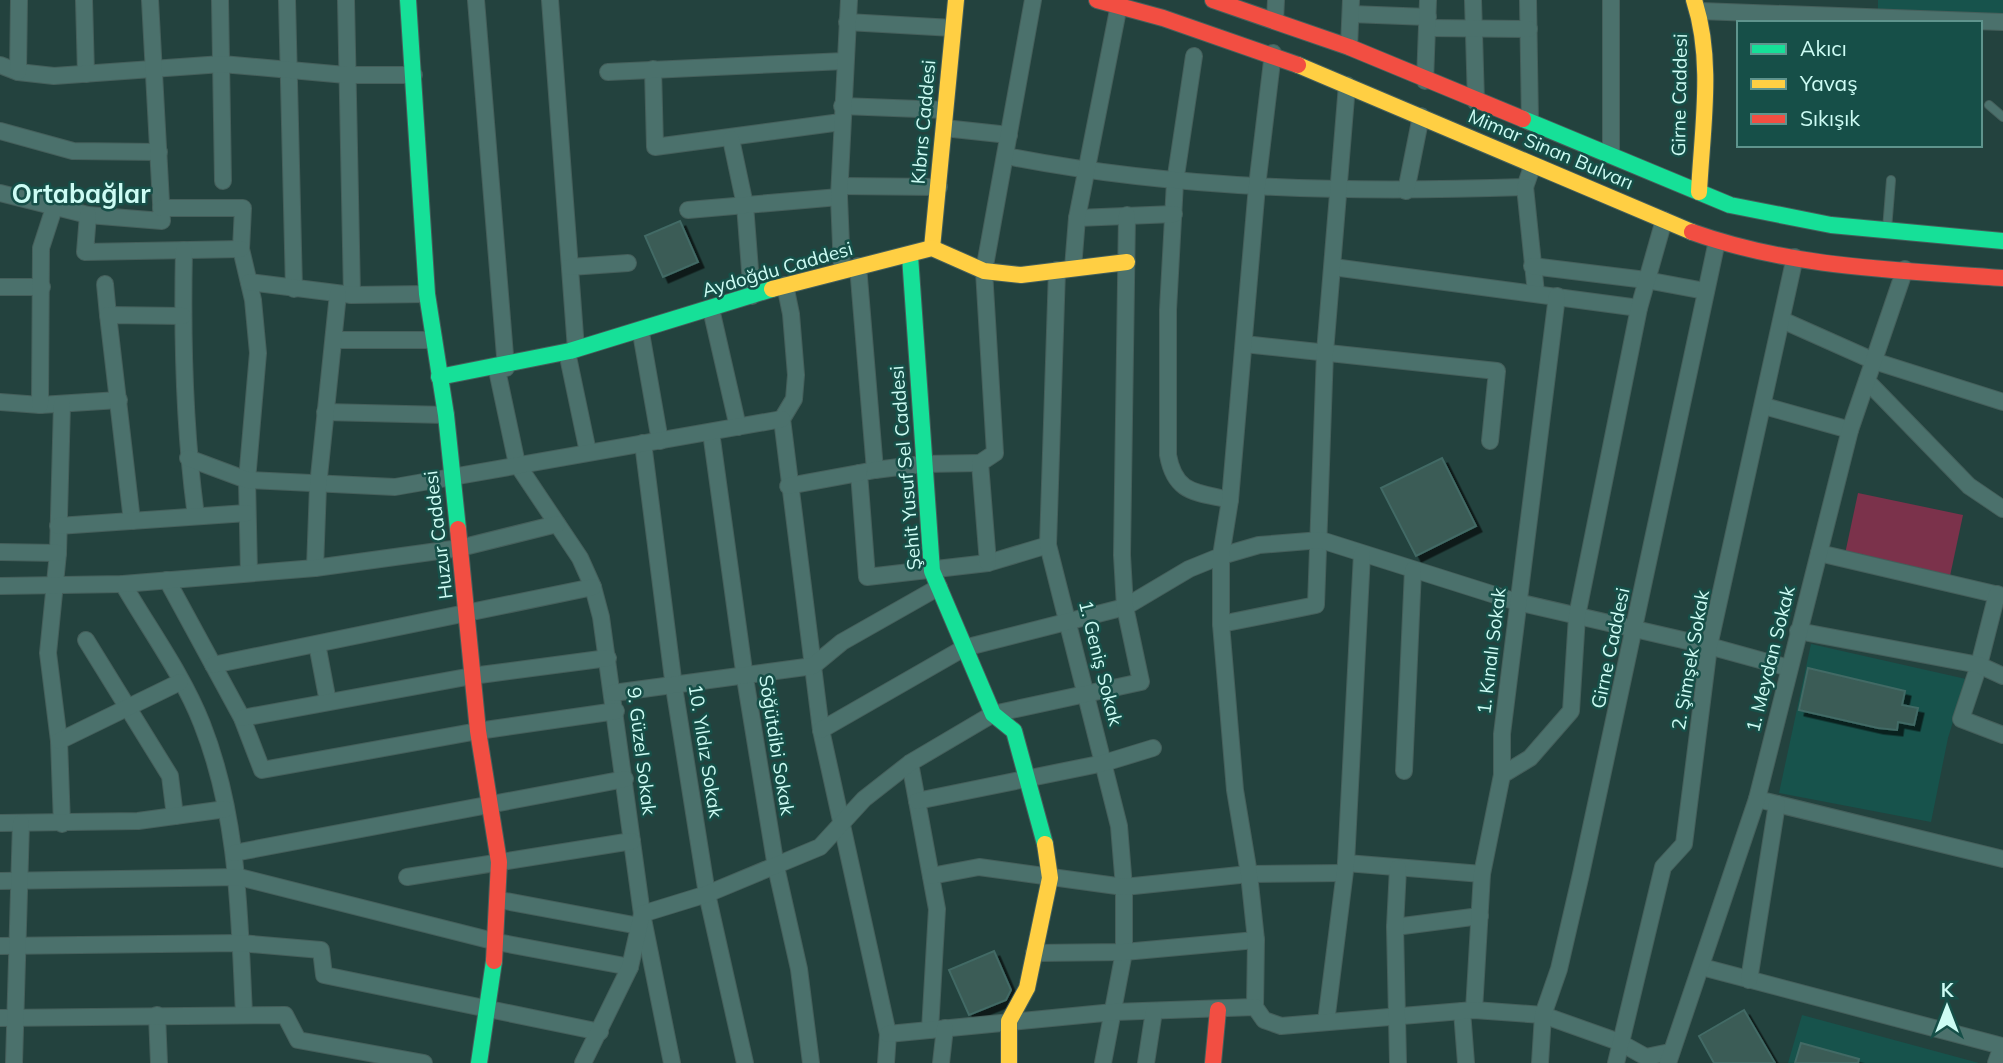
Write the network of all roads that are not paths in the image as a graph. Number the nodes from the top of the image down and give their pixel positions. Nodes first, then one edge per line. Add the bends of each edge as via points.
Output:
1 (19, 0) edge
2 (85, 0) edge
3 (150, 0) edge
4 (220, 0) edge
5 (287, 0) edge
6 (346, 0) edge
7 (408, 0) edge
8 (476, 0) edge
9 (550, 0) edge
10 (849, 0) edge
11 (956, 0) edge
12 (1033, 0) edge
13 (1097, 0) edge
14 (1213, 0) edge
15 (1276, 0) edge
16 (1428, 0) edge
17 (1473, 0) edge
18 (1528, 0) edge
19 (1611, 0) edge
20 (1119, 5) junction
21 (1697, 6) edge
22 (1728, 6) edge
23 (1351, 7) edge
24 (1802, 8) edge
25 (1275, 20) junction
26 (847, 22) junction
27 (1427, 22) junction
28 (2003, 22) edge
29 (953, 28) junction
30 (1475, 28) junction
31 (1529, 29) junction
32 (1349, 47) junction
33 (1273, 54) junction
34 (1194, 56) dead end
35 (845, 61) junction
36 (222, 64) junction
37 (0, 65) edge
38 (153, 66) junction
39 (653, 69) junction
40 (287, 70) junction
41 (18, 72) junction
42 (608, 72) dead end
43 (86, 74) junction
44 (346, 75) junction
45 (414, 75) junction
46 (1425, 81) junction
47 (1347, 85) junction
48 (1476, 102) junction
49 (1989, 105) dead end
50 (945, 110) junction
51 (842, 114) junction
52 (1421, 116) junction
53 (2003, 117) edge
54 (1530, 122) junction
55 (944, 128) junction
56 (0, 131) edge
57 (1009, 135) junction
58 (731, 139) junction
59 (159, 152) junction
60 (1611, 155) junction
61 (1006, 156) junction
62 (1532, 166) junction
63 (1086, 172) junction
64 (1891, 180) dead end
65 (223, 181) dead end
66 (1175, 183) junction
67 (1257, 186) junction
68 (939, 187) junction
69 (1525, 187) junction
70 (1337, 190) junction
71 (839, 191) junction
72 (1406, 191) junction
73 (1699, 192) junction
74 (0, 193) edge
75 (745, 205) junction
76 (54, 208) junction
77 (688, 211) dead end
78 (161, 214) junction
79 (1174, 214) junction
80 (88, 215) junction
81 (1127, 215) junction
82 (1077, 218) junction
83 (1664, 220) junction
84 (1887, 229) junction
85 (1717, 241) junction
86 (2003, 241) edge
87 (932, 248) junction
88 (241, 249) junction
89 (184, 250) junction
90 (910, 256) junction
91 (1795, 257) junction
92 (1127, 262) junction
93 (628, 263) dead end
94 (570, 267) junction
95 (850, 267) junction
96 (1333, 267) junction
97 (1532, 267) junction
98 (1065, 269) junction
99 (1905, 269) junction
100 (984, 271) junction
101 (2003, 278) edge
102 (1646, 279) junction
103 (249, 282) junction
104 (105, 284) dead end
105 (785, 285) junction
106 (0, 287) edge
107 (42, 287) junction
108 (294, 289) junction
109 (1705, 291) junction
110 (1536, 293) junction
111 (345, 295) junction
112 (427, 295) junction
113 (752, 296) junction
114 (1557, 296) junction
115 (1639, 308) junction
116 (711, 309) junction
117 (108, 315) junction
118 (183, 316) junction
119 (1782, 320) junction
120 (641, 333) junction
121 (334, 340) junction
122 (434, 340) junction
123 (1244, 344) junction
124 (572, 351) junction
125 (1325, 352) junction
126 (1874, 361) junction
127 (501, 369) junction
128 (439, 377) junction
129 (1867, 381) junction
130 (119, 400) junction
131 (0, 402) edge
132 (2003, 402) edge
133 (62, 404) junction
134 (40, 405) junction
135 (1764, 406) junction
136 (325, 412) junction
137 (446, 415) junction
138 (782, 419) junction
139 (738, 427) junction
140 (1850, 430) junction
141 (711, 432) junction
142 (660, 441) junction
143 (1490, 441) dead end
144 (643, 443) junction
145 (588, 453) junction
146 (188, 458) junction
147 (980, 463) junction
148 (517, 464) junction
149 (923, 464) junction
150 (867, 471) junction
151 (452, 476) junction
152 (247, 481) junction
153 (318, 486) junction
154 (788, 486) junction
155 (1230, 500) junction
156 (2003, 509) edge
157 (247, 513) junction
158 (196, 516) junction
159 (132, 521) junction
160 (557, 524) junction
161 (58, 526) junction
162 (1321, 540) junction
163 (1048, 545) junction
164 (460, 548) junction
165 (0, 552) edge
166 (58, 553) junction
167 (1819, 553) junction
168 (1362, 554) junction
169 (1220, 556) junction
170 (988, 563) junction
171 (315, 568) junction
172 (1413, 570) junction
173 (932, 571) junction
174 (249, 573) junction
175 (167, 580) junction
176 (123, 584) junction
177 (0, 586) edge
178 (53, 586) junction
179 (593, 587) junction
180 (939, 587) junction
181 (2000, 595) edge
182 (1517, 602) junction
183 (1125, 607) junction
184 (468, 614) junction
185 (1577, 616) junction
186 (1069, 623) junction
187 (1221, 624) junction
188 (1636, 630) junction
189 (1798, 631) junction
190 (86, 640) dead end
191 (317, 644) junction
192 (1709, 646) junction
193 (964, 648) junction
194 (608, 658) junction
195 (213, 666) junction
196 (813, 666) junction
197 (1979, 666) junction
198 (1789, 668) junction
199 (472, 676) junction
200 (2003, 676) edge
201 (745, 678) junction
202 (180, 682) junction
203 (674, 687) junction
204 (613, 694) junction
205 (1086, 694) junction
206 (328, 702) junction
207 (128, 709) junction
208 (616, 711) junction
209 (993, 714) junction
210 (242, 718) junction
211 (821, 730) junction
212 (478, 731) junction
213 (2003, 735) edge
214 (60, 741) junction
215 (1153, 748) dead end
216 (910, 763) junction
217 (1104, 763) junction
218 (1404, 771) dead end
219 (1502, 775) junction
220 (625, 779) junction
221 (1026, 780) junction
222 (1758, 799) junction
223 (917, 801) junction
224 (489, 804) junction
225 (1777, 804) junction
226 (226, 809) junction
227 (175, 816) junction
228 (0, 823) edge
229 (21, 823) junction
230 (62, 824) junction
231 (840, 824) junction
232 (632, 841) junction
233 (234, 853) junction
234 (2003, 859) edge
235 (499, 862) junction
236 (776, 867) junction
237 (1345, 868) junction
238 (1398, 869) junction
239 (1249, 874) junction
240 (1482, 874) junction
241 (931, 876) junction
242 (239, 877) junction
243 (407, 877) dead end
244 (1050, 878) junction
245 (0, 881) edge
246 (19, 882) junction
247 (1124, 887) junction
248 (707, 894) junction
249 (500, 900) junction
250 (1480, 916) junction
251 (640, 920) junction
252 (1395, 927) junction
253 (1256, 940) junction
254 (496, 942) junction
255 (240, 943) junction
256 (0, 946) edge
257 (17, 946) junction
258 (1124, 952) junction
259 (1034, 953) junction
260 (630, 967) junction
261 (1702, 967) junction
262 (1749, 980) junction
263 (1255, 1007) junction
264 (487, 1010) junction
265 (1218, 1010) junction
266 (1468, 1010) junction
267 (1154, 1011) junction
268 (1114, 1012) junction
269 (244, 1014) junction
270 (1396, 1014) junction
271 (157, 1015) junction
272 (1543, 1015) junction
273 (8, 1018) edge
274 (1009, 1021) junction
275 (1326, 1022) junction
276 (938, 1029) junction
277 (600, 1032) junction
278 (888, 1034) junction
279 (1619, 1042) junction
280 (2002, 1046) edge
281 (1669, 1058) edge
282 (14, 1063) edge
283 (159, 1063) edge
284 (424, 1063) edge
285 (479, 1063) edge
286 (583, 1063) edge
287 (672, 1063) edge
288 (745, 1063) edge
289 (811, 1063) edge
290 (886, 1063) edge
291 (941, 1063) edge
292 (1009, 1063) edge
293 (1103, 1063) edge
294 (1146, 1063) edge
295 (1213, 1063) edge
296 (1398, 1063) edge
297 (1466, 1063) edge
298 (1539, 1063) edge
299 (1616, 1063) edge
300 (1996, 1063) edge

1 - 41 street
2 - 43 street
3 - 38 street
4 - 36 street
5 - 40 street
6 - 44 street
7 - 45 main road, Huzur Caddesi
8 - 127 street
9 - 94 street
10 - 26 street
11 - 29 main road, Kıbrıs Caddesi
12 - 57 street
13 - 20 main road, Mimar Sinan Bulvarı
14 - 25 main road, Mimar Sinan Bulvarı
15 - 25 street
16 - 27 street
17 - 30 street
18 - 31 street
19 - 60 street
20 - 33 main road, Mimar Sinan Bulvarı
20 - 63 street, 1. Geniş Sokak
21 - 22 street
21 - 73 main road, Girne Caddesi via 1704,46
22 - 24 street
23 - 27 street
23 - 32 street
24 - 28 street
25 - 32 main road, Mimar Sinan Bulvarı
26 - 29 street
26 - 35 street
27 - 30 street
27 - 46 street
29 - 50 main road, Kıbrıs Caddesi
30 - 31 street
30 - 48 street
31 - 54 street
32 - 46 main road, Mimar Sinan Bulvarı
33 - 47 main road, Mimar Sinan Bulvarı
33 - 67 street
34 - 66 street
35 - 39 street
35 - 51 street
36 - 38 street
36 - 40 street
36 - 65 street
37 - 41 street
38 - 43 street
38 - 59 street
39 - 42 street
39 - 58 street via 655,147
40 - 44 street
40 - 108 street
41 - 43 street
44 - 45 street
44 - 111 street
45 - 112 main road, Huzur Caddesi
46 - 48 main road, Mimar Sinan Bulvarı
47 - 52 main road, Mimar Sinan Bulvarı
47 - 70 street
48 - 54 main road, Mimar Sinan Bulvarı
49 - 53 lane
50 - 51 street
50 - 55 main road, Kıbrıs Caddesi
51 - 58 street
51 - 71 street
52 - 62 main road, Mimar Sinan Bulvarı
52 - 72 street
54 - 60 main road, Mimar Sinan Bulvarı
55 - 57 street
55 - 68 main road, Kıbrıs Caddesi
56 - 59 street via 73,151
57 - 61 street
58 - 75 street
59 - 78 street
60 - 73 main road, Mimar Sinan Bulvarı
61 - 63 street
61 - 100 street
62 - 69 street
62 - 83 main road, Mimar Sinan Bulvarı
63 - 66 street
63 - 82 street, 1. Geniş Sokak
64 - 84 lane
66 - 67 street
66 - 79 street
67 - 70 street
67 - 123 street
68 - 71 street
68 - 87 main road, Kıbrıs Caddesi
69 - 72 street
69 - 97 street
70 - 72 street
70 - 96 street
71 - 75 street
71 - 95 street
73 - 84 main road, Mimar Sinan Bulvarı via 1761,214
74 - 76 street
75 - 77 street
75 - 113 street
76 - 80 street
76 - 107 street via 41,248
78 - 80 street
78 - 88 street via 243,208
79 - 81 street
79 - 155 street via 1168,310 1168,455 1172,475 1188,491
80 - 89 street via 85,252
81 - 82 street
81 - 92 street
82 - 98 street, 1. Geniş Sokak
83 - 85 main road, Mimar Sinan Bulvarı
83 - 102 street
84 - 86 main road, Mimar Sinan Bulvarı
85 - 91 main road, Mimar Sinan Bulvarı
85 - 109 street, Girne Caddesi
87 - 90 main road, Aydoğdu Caddesi
87 - 100 main road
88 - 89 street
88 - 103 street
89 - 118 street
90 - 95 main road, Aydoğdu Caddesi
90 - 149 main road, Şehit Yusuf Sel Caddesi
91 - 99 main road, Mimar Sinan Bulvarı
91 - 119 street, 2. Şimşek Sokak
92 - 98 main road
92 - 183 street
93 - 94 street
94 - 124 street
95 - 105 main road, Aydoğdu Caddesi
95 - 150 street
96 - 110 street
96 - 125 street
97 - 102 street
97 - 110 street
98 - 100 main road via 1021,275
98 - 163 street, 1. Geniş Sokak
99 - 101 main road, Mimar Sinan Bulvarı
99 - 126 street, 1. Meydan Sokak
100 - 147 street via 995,453
102 - 109 street
102 - 115 street
103 - 108 street
103 - 152 street via 258,353
104 - 117 street
105 - 113 main road, Aydoğdu Caddesi
105 - 138 street via 796,375 794,399
106 - 107 street
107 - 134 street
108 - 111 street
109 - 188 street, Girne Caddesi
110 - 114 street
111 - 112 street
111 - 121 street
112 - 122 main road, Huzur Caddesi
113 - 116 main road, Aydoğdu Caddesi
114 - 115 street
114 - 182 street, 1. Kınalı Sokak
115 - 185 street
116 - 120 main road, Aydoğdu Caddesi
116 - 139 street
117 - 118 street
117 - 130 street
118 - 146 street
119 - 126 street
119 - 135 street, 2. Şimşek Sokak
120 - 124 main road, Aydoğdu Caddesi
120 - 142 street
121 - 122 street
121 - 136 street
122 - 128 main road, Huzur Caddesi
123 - 125 street
123 - 155 street
124 - 127 main road, Aydoğdu Caddesi
124 - 145 street
125 - 143 street via 1497,371
125 - 162 street
126 - 129 street, 1. Meydan Sokak
126 - 132 street
127 - 128 main road, Aydoğdu Caddesi
127 - 148 street
128 - 137 main road, Huzur Caddesi
129 - 140 street, 1. Meydan Sokak
129 - 156 street via 1969,486
130 - 133 street
130 - 159 street
131 - 134 street
133 - 134 street
133 - 161 street
135 - 140 street
135 - 192 street, 2. Şimşek Sokak
136 - 137 street
136 - 153 street
137 - 151 main road, Huzur Caddesi
138 - 139 street
138 - 154 street
139 - 141 street
140 - 167 street, 1. Meydan Sokak
141 - 142 street
141 - 201 street, Söğütdibi Sokak
142 - 144 street
144 - 145 street
144 - 203 street, 10. Yıldız Sokak
145 - 148 street
146 - 152 street
146 - 158 street
147 - 149 street
147 - 170 street
148 - 151 street
148 - 160 street, 9. Güzel Sokak
149 - 150 street
149 - 173 main road, Şehit Yusuf Sel Caddesi
150 - 154 street
150 - 173 street via 867,577
151 - 153 street via 395,487
151 - 164 main road, Huzur Caddesi
152 - 153 street
152 - 157 street
153 - 171 street
154 - 196 street
155 - 169 street
157 - 158 street
157 - 174 street
158 - 159 street
159 - 161 street
160 - 164 street
160 - 179 street, 9. Güzel Sokak
161 - 166 street
162 - 168 street
162 - 169 street via 1259,545
162 - 187 street via 1317,605
163 - 170 street
163 - 186 street, 1. Geniş Sokak
164 - 171 street
164 - 184 main road, Huzur Caddesi
165 - 166 street
166 - 178 street
167 - 181 street
167 - 189 street, 1. Meydan Sokak
168 - 172 street
168 - 237 street
169 - 183 street
169 - 187 street
170 - 173 street
171 - 174 street
172 - 182 street
172 - 218 street
173 - 180 main road, Şehit Yusuf Sel Caddesi
174 - 175 street
175 - 176 street
175 - 195 street
176 - 178 street
176 - 202 street
177 - 178 street
178 - 214 street via 48,653
179 - 184 street
179 - 194 street, 9. Güzel Sokak
180 - 193 main road, Şehit Yusuf Sel Caddesi
180 - 196 street via 842,642
181 - 197 street
182 - 185 street
182 - 219 street, 1. Kınalı Sokak via 1502,734
183 - 186 street
183 - 205 street via 1141,682
184 - 191 street
184 - 199 main road, Huzur Caddesi
185 - 188 street
185 - 219 street via 1572,711 1530,758
186 - 193 street
186 - 205 street, 1. Geniş Sokak
187 - 239 street via 1235,790
188 - 192 street
188 - 272 street, Girne Caddesi via 1559,969
189 - 197 street
189 - 198 street, 1. Meydan Sokak
190 - 207 street
191 - 195 street
191 - 206 street
192 - 198 street
192 - 279 street, 2. Şimşek Sokak via 1684,844 1663,867
193 - 209 main road, Şehit Yusuf Sel Caddesi
193 - 211 street
194 - 199 street
194 - 204 street, 9. Güzel Sokak
195 - 210 street
196 - 201 street
196 - 211 street
197 - 200 street
197 - 213 street via 1961,719
198 - 222 street, 1. Meydan Sokak
199 - 206 street
199 - 212 main road, Huzur Caddesi
201 - 203 street
201 - 236 street, Söğütdibi Sokak
202 - 207 street
202 - 226 street via 201,721
203 - 204 street
203 - 248 street, 10. Yıldız Sokak
204 - 208 street, 9. Güzel Sokak
205 - 209 street
205 - 217 street, 1. Geniş Sokak
206 - 210 street
207 - 214 street
207 - 227 street via 170,776
208 - 212 street
208 - 220 street, 9. Güzel Sokak
209 - 216 street
209 - 221 main road, Şehit Yusuf Sel Caddesi via 1014,731
210 - 212 street via 262,770
211 - 231 street
212 - 224 main road, Huzur Caddesi
214 - 230 street
215 - 217 street
216 - 223 street
216 - 231 street
217 - 221 street
217 - 247 street, 1. Geniş Sokak via 1119,826
219 - 240 street, 1. Kınalı Sokak
220 - 224 street
220 - 232 street, 9. Güzel Sokak
221 - 223 street
221 - 244 main road, Şehit Yusuf Sel Caddesi via 1044,835
222 - 225 street
222 - 261 street, 1. Meydan Sokak
223 - 241 street
224 - 233 street
224 - 235 main road, Huzur Caddesi
225 - 234 street
225 - 262 street
226 - 227 street
226 - 233 street
227 - 230 street
228 - 229 street
229 - 230 street
229 - 246 street
231 - 236 street via 820,847
231 - 278 street
232 - 235 street
232 - 251 street, 9. Güzel Sokak
233 - 242 street
235 - 243 street
235 - 249 main road, Huzur Caddesi
236 - 248 street
236 - 289 street, Söğütdibi Sokak via 799,969
237 - 238 street
237 - 239 street
237 - 275 street
238 - 240 street
238 - 252 street
239 - 247 street
239 - 253 street
240 - 250 street, 1. Kınalı Sokak
241 - 244 street via 979,867
241 - 276 street via 937,909
242 - 246 street
242 - 254 street
242 - 255 street
244 - 247 street
244 - 259 main road, Şehit Yusuf Sel Caddesi
245 - 246 street
246 - 257 street
247 - 258 street, 1. Geniş Sokak
248 - 251 street
248 - 288 street, 10. Yıldız Sokak
249 - 251 street
249 - 254 main road, Huzur Caddesi
250 - 252 street
250 - 266 street, 1. Kınalı Sokak
251 - 260 street
251 - 287 street, 9. Güzel Sokak
252 - 270 street
253 - 258 street
253 - 263 street
254 - 260 street
254 - 264 main road, Huzur Caddesi
255 - 257 street
255 - 264 street via 321,950 324,975
255 - 269 street
256 - 257 street
257 - 273 street
258 - 259 street
258 - 268 street, 1. Geniş Sokak
259 - 274 main road, Şehit Yusuf Sel Caddesi via 1027,988
260 - 277 street
261 - 262 street
261 - 281 street, 1. Meydan Sokak
262 - 280 street
263 - 265 street
263 - 275 street via 1264,1020 1281,1026
264 - 277 street
264 - 285 main road, Huzur Caddesi
265 - 267 street
265 - 295 main road
266 - 270 street
266 - 272 street
266 - 297 street, 1. Kınalı Sokak
267 - 268 street
267 - 294 street
268 - 274 street
268 - 293 street, 1. Geniş Sokak
269 - 271 street
269 - 284 street via 285,1015 298,1040
270 - 275 street
270 - 296 street
271 - 273 street
271 - 283 street
272 - 279 street
272 - 298 street, Girne Caddesi
273 - 282 street
274 - 276 street
274 - 292 main road, Şehit Yusuf Sel Caddesi
276 - 278 street
276 - 291 street
277 - 286 street
278 - 290 street
279 - 281 street via 1646,1056
279 - 299 street, 2. Şimşek Sokak
280 - 300 street

